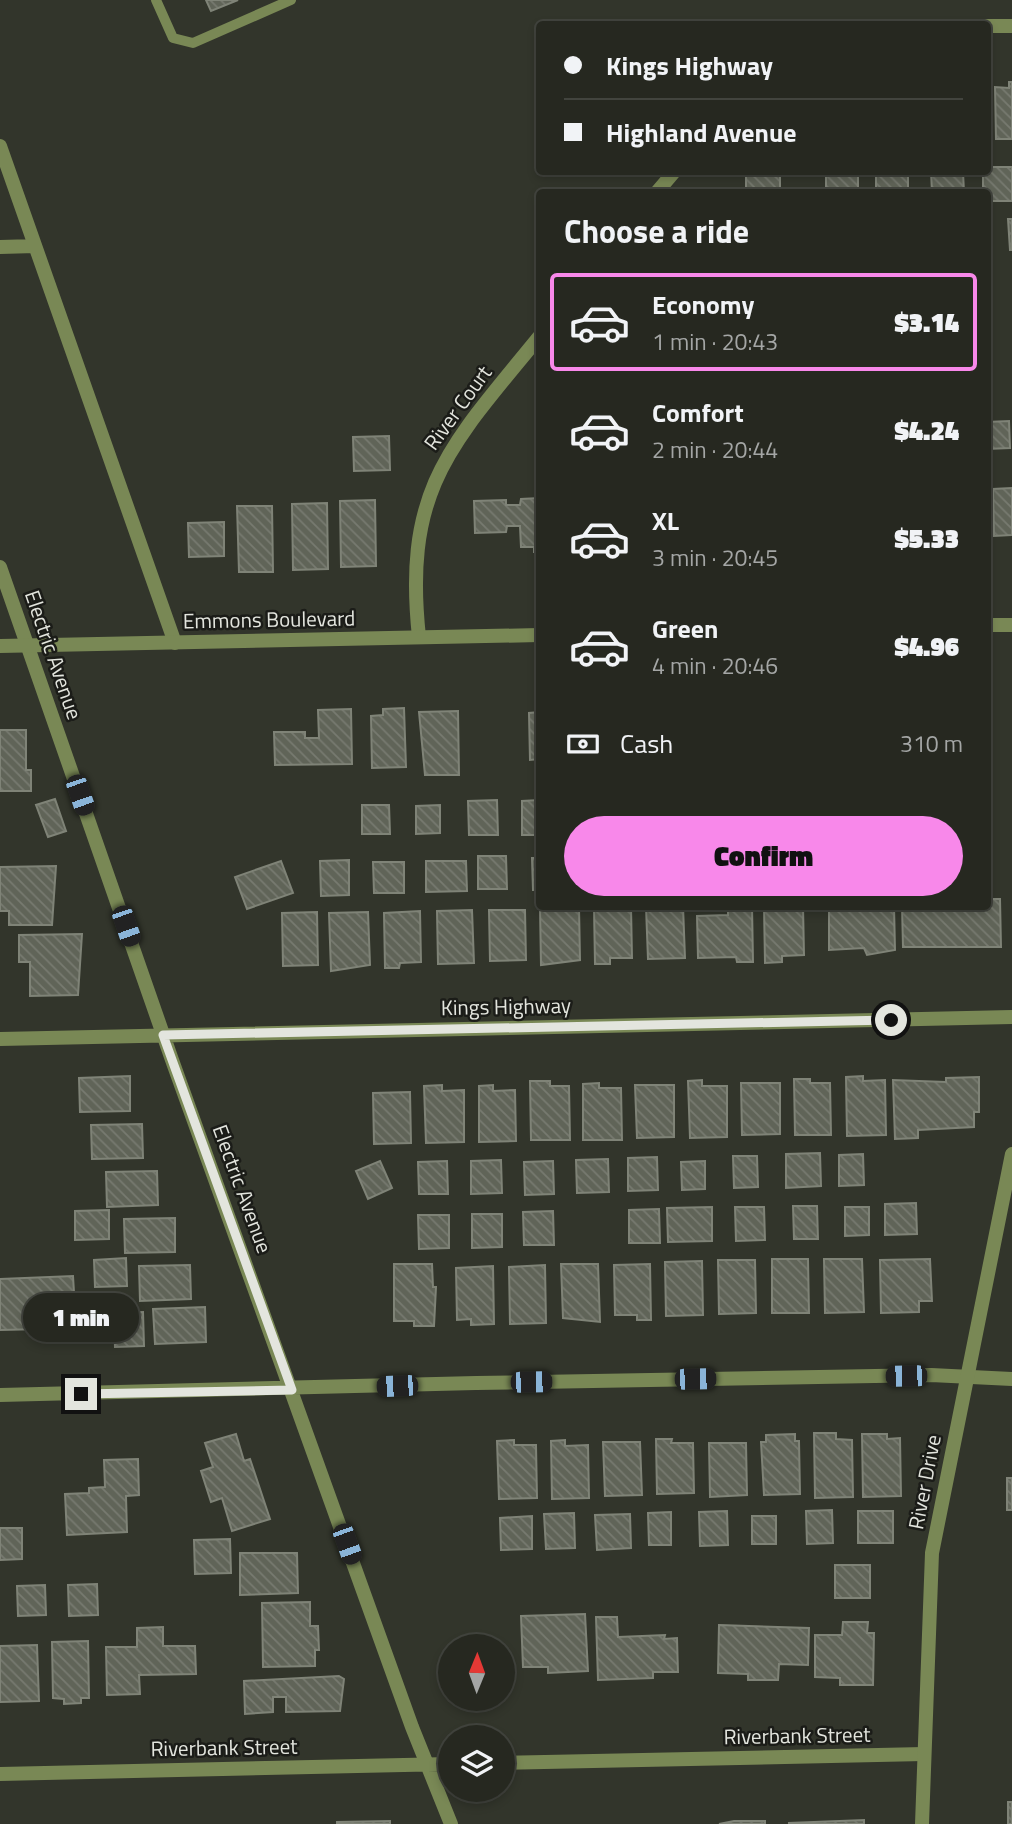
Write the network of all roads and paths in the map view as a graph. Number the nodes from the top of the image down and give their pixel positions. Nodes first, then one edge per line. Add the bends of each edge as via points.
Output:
1 (156, 0) edge
2 (290, 0) edge
3 (991, 26) edge
4 (1012, 26) edge
5 (0, 146) edge
6 (671, 175) edge
7 (660, 189) edge
8 (35, 246) junction
9 (0, 247) edge
10 (536, 341) edge
11 (0, 567) edge
12 (991, 625) edge
13 (1012, 625) edge
14 (536, 635) edge
15 (419, 637) junction
16 (175, 643) junction
17 (0, 646) edge
18 (28, 646) junction
19 (1012, 1017) edge
20 (163, 1035) junction
21 (0, 1039) edge
22 (1012, 1153) edge
23 (967, 1378) junction
24 (1012, 1379) edge
25 (292, 1390) junction
26 (0, 1395) edge
27 (924, 1754) junction
28 (515, 1763) edge
29 (438, 1764) edge
30 (426, 1765) junction
31 (0, 1774) edge
32 (451, 1824) edge
33 (922, 1824) edge

1 - 2 lane via 173,38 192,43
3 - 4 street
5 - 8 street
6 - 7 street
8 - 9 street
8 - 16 street
10 - 15 street, River Court via 453,443 428,496 417,542
11 - 18 street, Electric Avenue
12 - 13 street
14 - 15 street, Emmons Boulevard
15 - 16 street, Emmons Boulevard
16 - 18 street, Emmons Boulevard
17 - 18 street, Emmons Boulevard
18 - 20 street, Electric Avenue
19 - 20 street, Kings Highway
20 - 21 street, Kings Highway
20 - 25 street, Electric Avenue
22 - 23 street, River Drive
23 - 24 street
23 - 25 street via 476,1383
23 - 27 street, River Drive via 932,1553
25 - 26 street
25 - 30 street, Electric Avenue
27 - 28 street, Riverbank Street
27 - 33 street, River Drive
29 - 30 street, Riverbank Street
30 - 31 street, Riverbank Street
30 - 32 street, Electric Avenue

